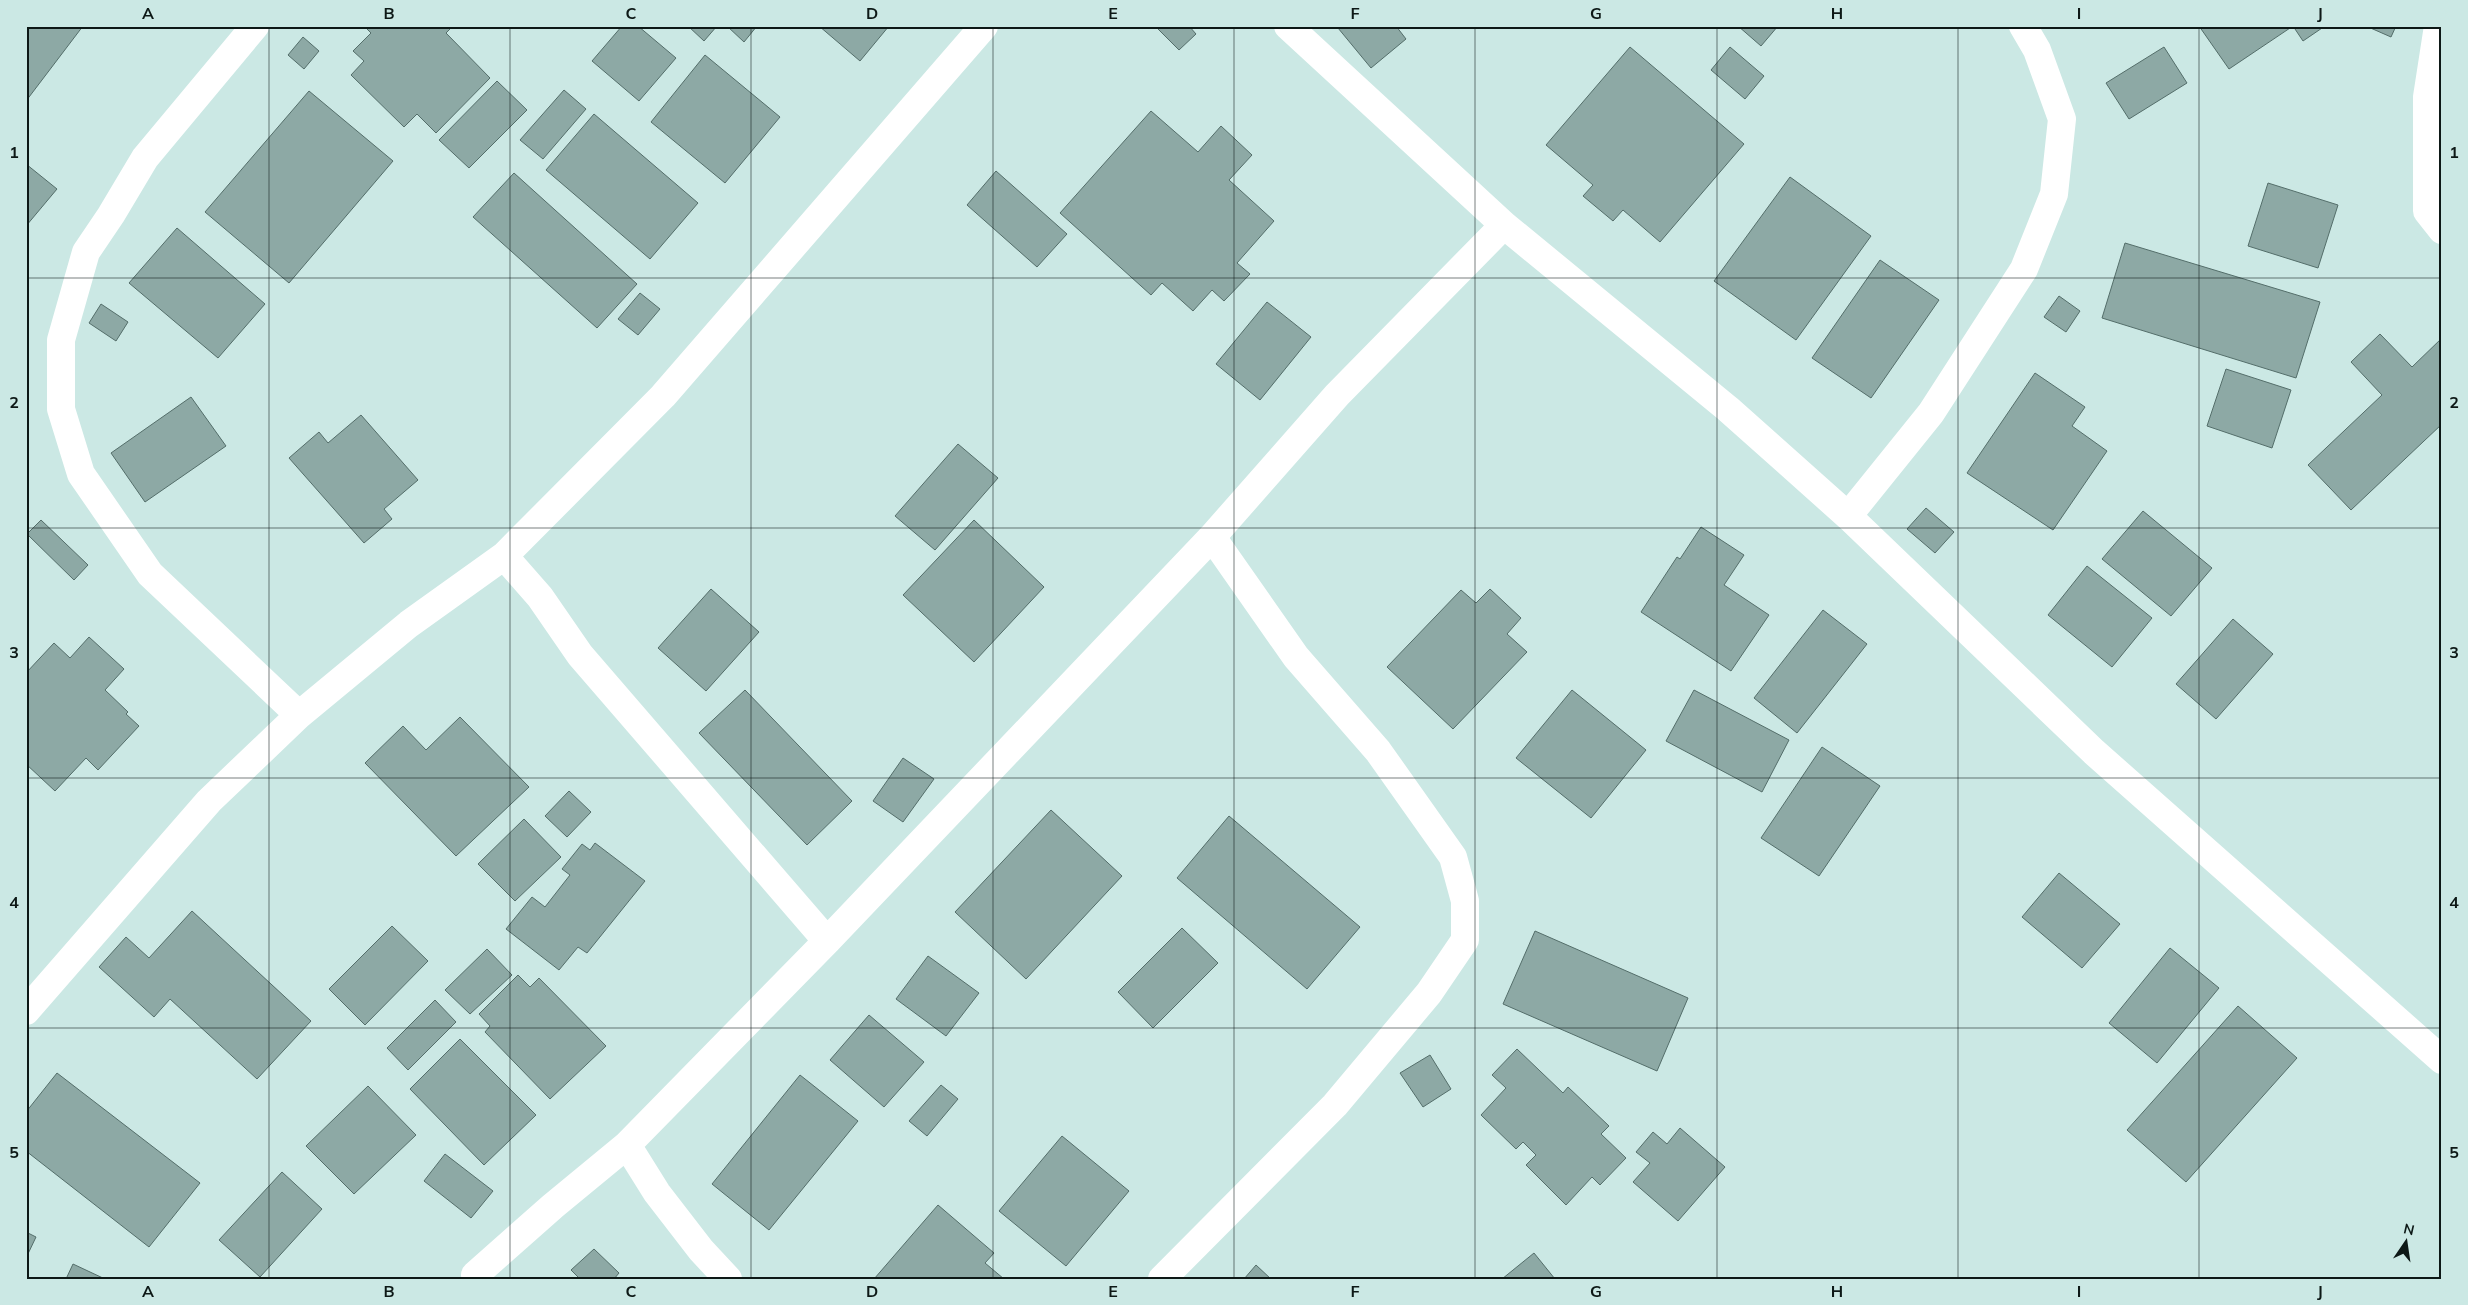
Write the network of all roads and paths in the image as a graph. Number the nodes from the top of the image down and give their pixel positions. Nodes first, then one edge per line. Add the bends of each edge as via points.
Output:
1 (255, 26) edge
2 (984, 26) edge
3 (1288, 26) edge
4 (2023, 26) edge
5 (2438, 26) edge
6 (1504, 225) junction
7 (2442, 230) edge
8 (1848, 516) junction
9 (1212, 537) junction
10 (504, 556) junction
11 (299, 715) junction
12 (827, 941) junction
13 (26, 1012) edge
14 (2442, 1060) edge
15 (627, 1145) junction
16 (475, 1275) dead end
17 (728, 1279) edge
18 (1162, 1279) edge

1 - 11 street via 145,158 86,252 61,340 61,409 82,474 150,574
2 - 10 street via 663,396
3 - 6 street
4 - 8 street via 2037,50 2062,119 2054,194 2024,269 1931,413
5 - 7 street via 2427,97 2427,211
6 - 8 street via 1728,409
6 - 9 street via 1337,395
8 - 14 street via 2094,752
9 - 12 street
9 - 18 street via 1296,657 1378,751 1452,856 1464,901 1464,940 1430,993 1335,1105
10 - 11 street via 410,624
10 - 12 street via 540,597 580,655
11 - 13 street via 208,801
12 - 15 street
15 - 16 street
15 - 17 street via 657,1193

